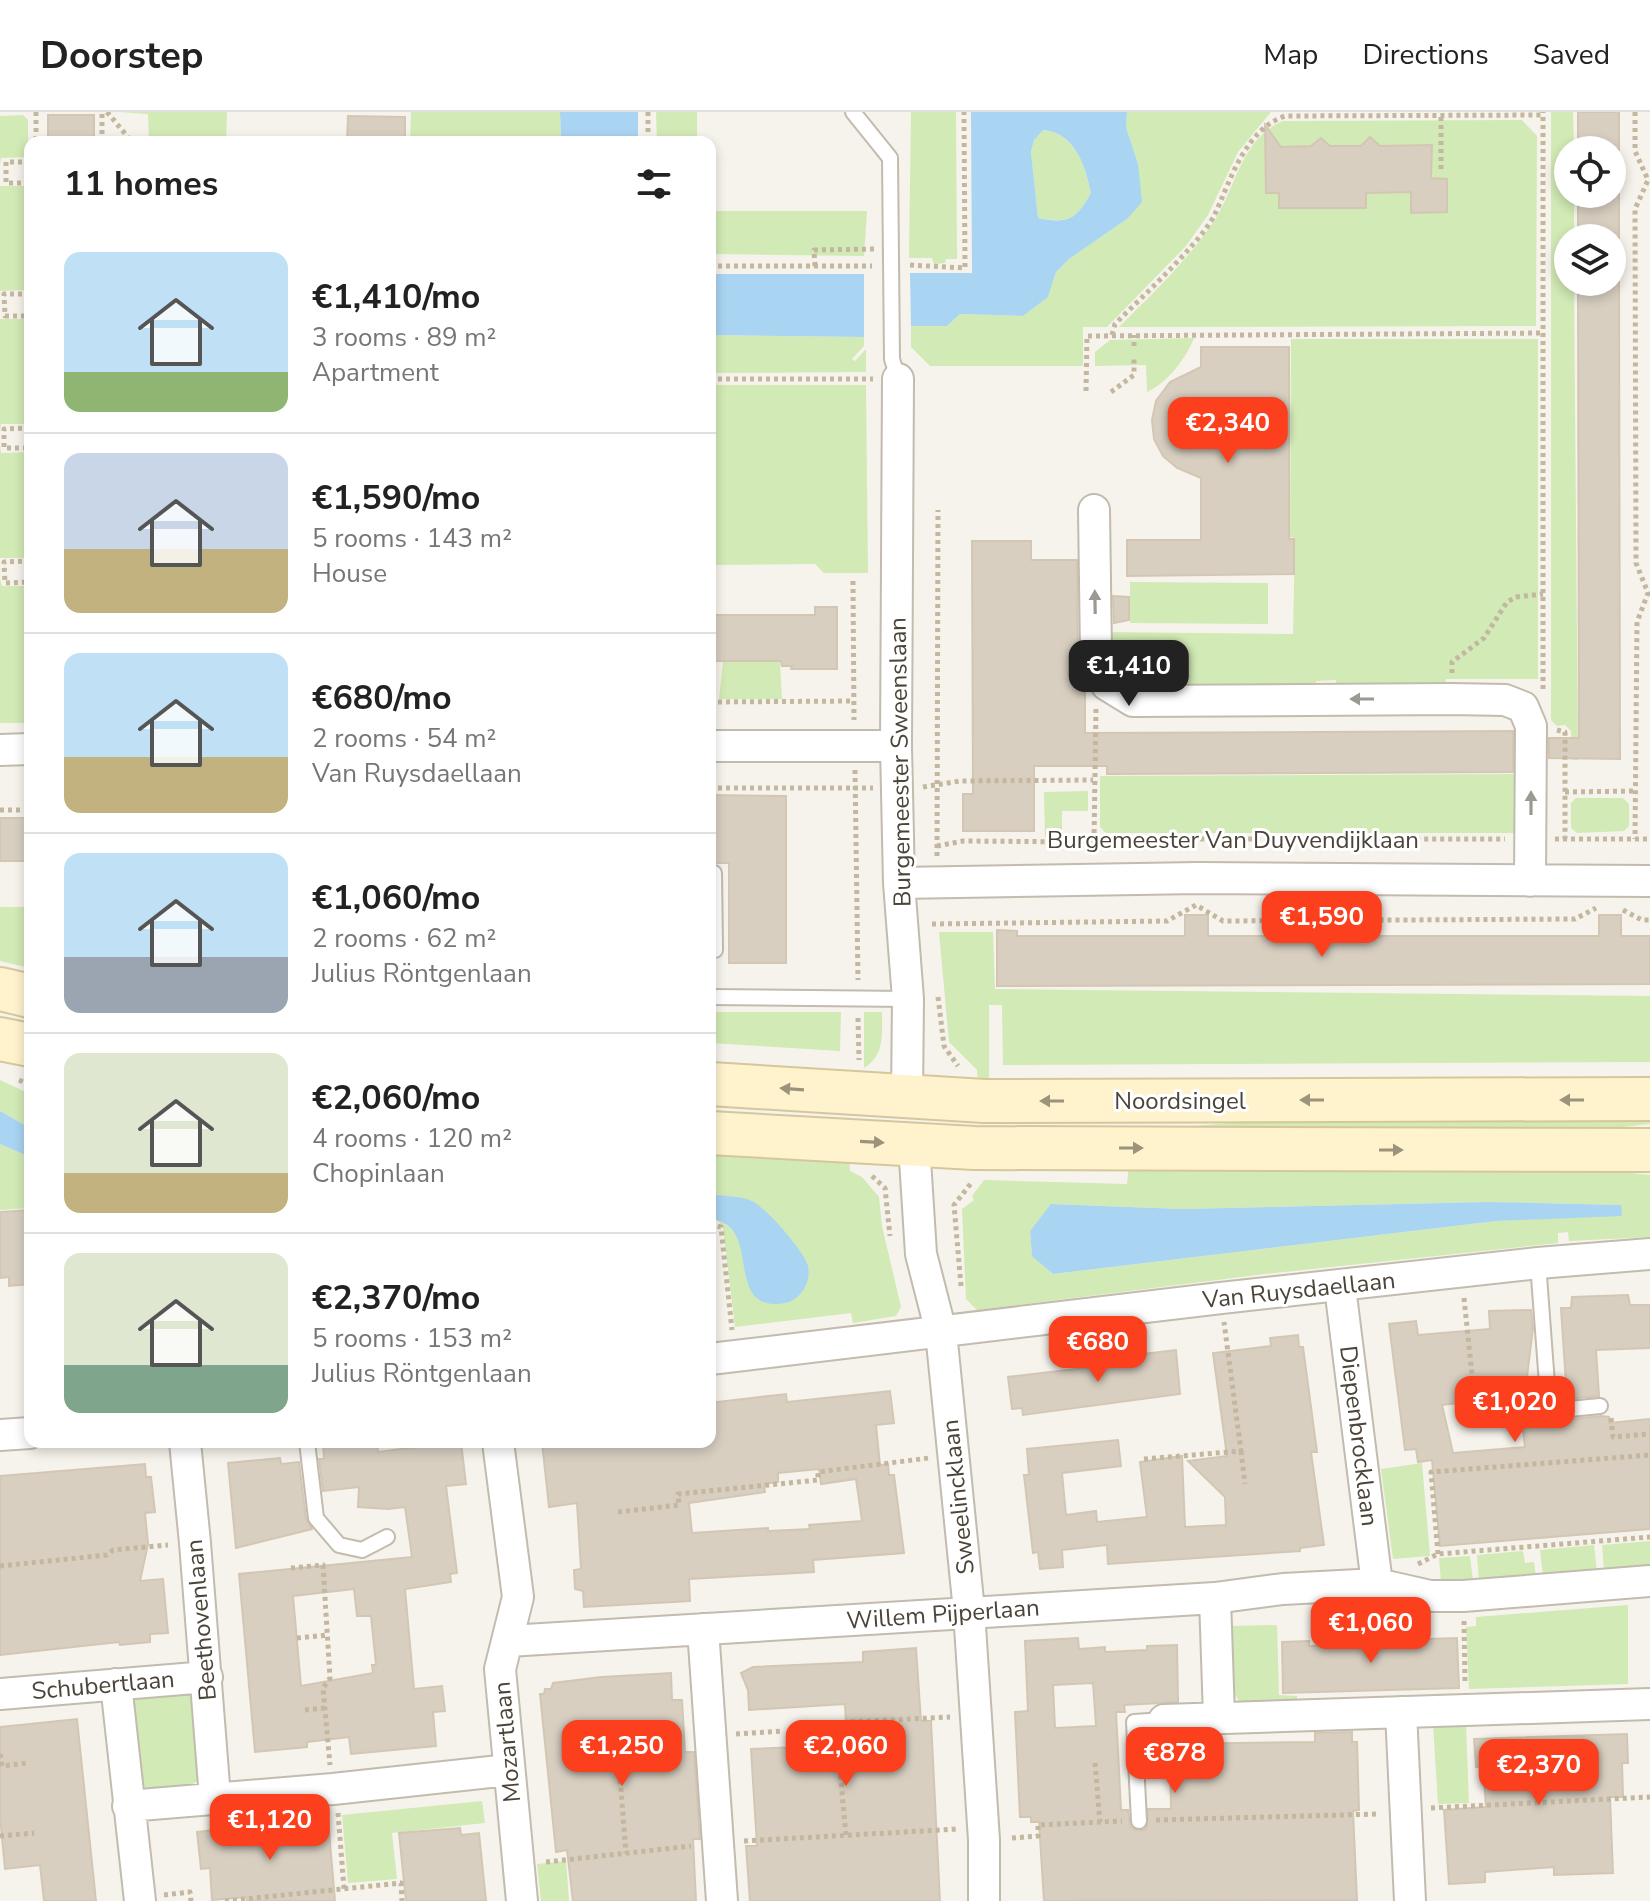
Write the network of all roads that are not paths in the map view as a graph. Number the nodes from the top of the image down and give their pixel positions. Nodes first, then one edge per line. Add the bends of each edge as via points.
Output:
1 (853, 112) edge
2 (895, 369) joint
3 (1094, 510) dead end
4 (716, 746) edge
5 (896, 746) junction
6 (24, 749) edge
7 (0, 750) edge
8 (1530, 881) junction
9 (1650, 881) edge
10 (899, 883) junction
11 (0, 989) edge
12 (24, 995) edge
13 (716, 997) edge
14 (908, 999) junction
15 (0, 1039) edge
16 (24, 1044) edge
17 (716, 1084) edge
18 (907, 1096) junction
19 (1650, 1099) edge
20 (716, 1133) edge
21 (914, 1144) junction
22 (1650, 1150) edge
23 (1650, 1254) edge
24 (1538, 1263) junction
25 (1340, 1287) junction
26 (941, 1332) junction
27 (722, 1358) edge
28 (1600, 1406) road end
29 (24, 1433) edge
30 (0, 1435) edge
31 (186, 1448) edge
32 (308, 1448) edge
33 (499, 1448) edge
34 (387, 1537) dead end
35 (1650, 1581) edge
36 (1377, 1584) junction
37 (1215, 1598) junction
38 (969, 1611) junction
39 (703, 1629) junction
40 (508, 1641) junction
41 (207, 1677) junction
42 (116, 1684) junction
43 (0, 1694) edge
44 (1650, 1704) edge
45 (1401, 1712) junction
46 (1219, 1717) junction
47 (1164, 1720) joint
48 (509, 1770) junction
49 (215, 1798) junction
50 (128, 1806) junction
51 (1139, 1821) road end
52 (140, 1901) edge
53 (522, 1901) edge
54 (722, 1901) edge
55 (984, 1901) edge
56 (1410, 1901) edge

1 - 2 lane via 890,158
2 - 5 street, Burgemeester Sweenslaan
8 -> 3 street via 1531,726 1523,707 1505,700 1451,699 1133,701 1107,685 1096,653
4 - 5 street
5 - 10 street, Burgemeester Sweenslaan
6 - 7 street
8 - 9 street, Burgemeester Van Duyvendijklaan
8 - 10 street, Burgemeester Van Duyvendijklaan via 1181,878
10 - 14 street, Burgemeester Sweenslaan
11 - 12 main road
13 - 14 lane
14 - 18 street, Burgemeester Sweenslaan
15 - 16 main road
18 -> 17 main road, Noordsingel
19 -> 18 main road, Noordsingel
18 - 21 main road, Burgemeester Sweenslaan
20 -> 21 main road, Noordsingel
21 -> 22 main road, Noordsingel
21 - 26 street, Sweelincklaan via 921,1254
23 - 24 street, Van Ruysdaellaan
24 - 25 street, Van Ruysdaellaan
24 - 28 lane via 1549,1411
25 - 26 street, Van Ruysdaellaan
25 - 36 street, Diepenbrocklaan
26 - 27 street, Van Ruysdaellaan
26 - 38 street, Sweelincklaan
29 - 30 street
31 - 41 street, Beethovenlaan
32 - 34 lane via 316,1518 339,1545 362,1550
33 - 40 street, Mozartlaan via 518,1597
35 - 36 street, Willem Pijperlaan via 1463,1596 1430,1596
36 - 37 street, Willem Pijperlaan
37 - 38 street, Willem Pijperlaan
37 - 46 street
38 - 39 street, Willem Pijperlaan
38 - 55 street, Sweelincklaan
39 - 40 street, Willem Pijperlaan
39 - 54 street
40 - 48 street, Mozartlaan via 500,1669
41 - 42 street, Schubertlaan
41 - 49 street, Beethovenlaan
42 - 43 street, Schubertlaan
42 - 50 street
44 - 45 street
45 - 46 street
45 - 56 street
46 - 47 street
47 - 51 lane via 1134,1722
48 - 49 street
48 - 53 street, Mozartlaan
49 - 50 street
50 - 52 street

